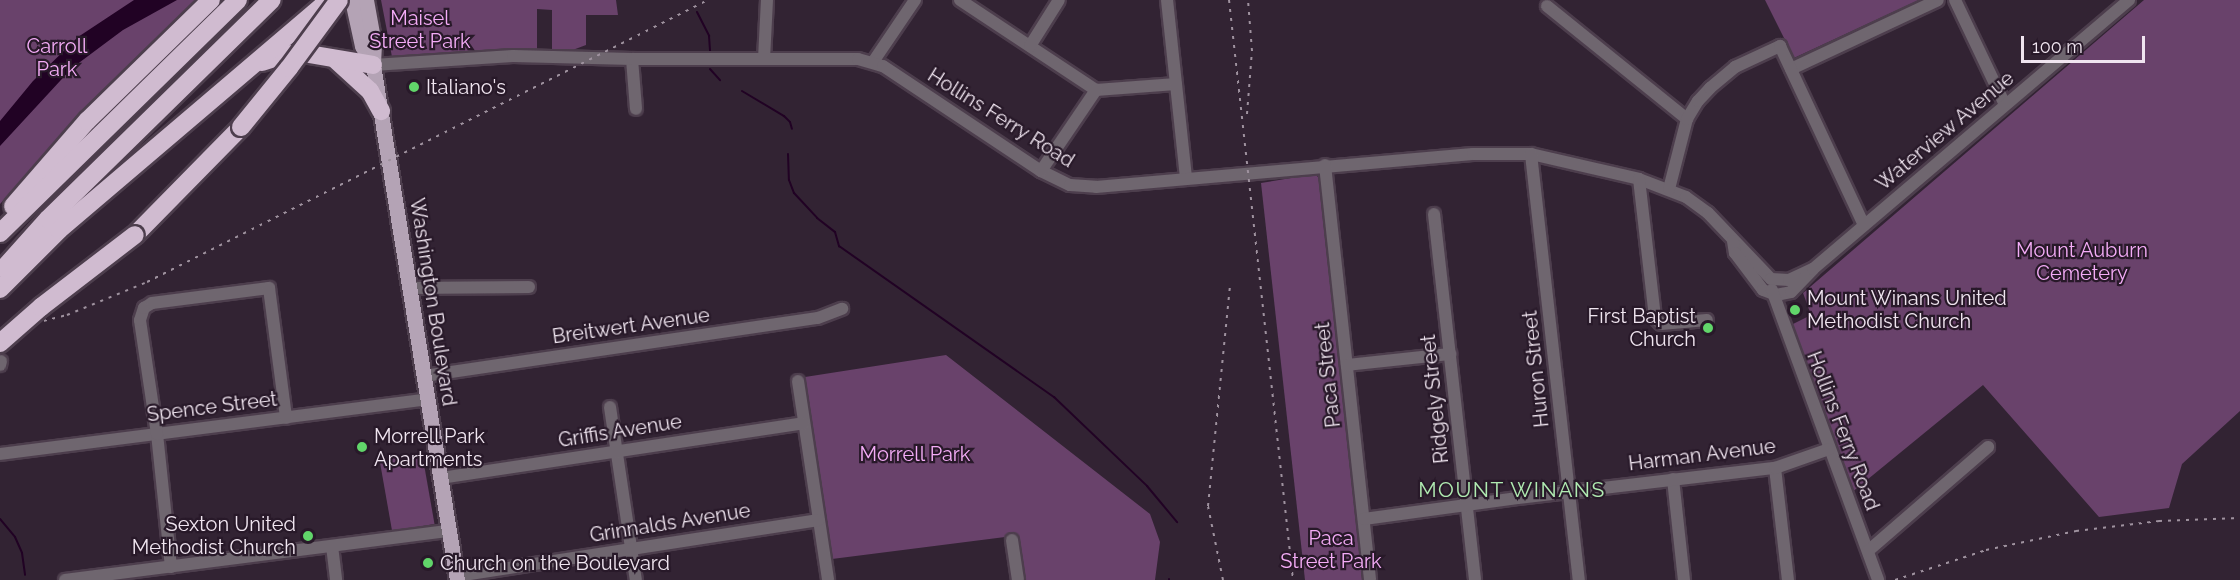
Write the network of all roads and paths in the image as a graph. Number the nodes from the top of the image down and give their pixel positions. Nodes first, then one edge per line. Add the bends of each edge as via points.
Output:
1 (211, 0) edge
2 (238, 0) edge
3 (272, 0) edge
4 (329, 0) edge
5 (339, 0) edge
6 (352, 0) edge
7 (366, 0) edge
8 (767, 0) edge
9 (915, 0) edge
10 (960, 0) edge
11 (1059, 0) edge
12 (1167, 0) edge
13 (1938, 0) edge
14 (1955, 0) edge
15 (2129, 0) edge
16 (1547, 6) dead end
17 (1030, 46) junction
18 (332, 57) junction
19 (632, 59) junction
20 (764, 59) junction
21 (873, 62) junction
22 (373, 65) junction
23 (1791, 69) junction
24 (245, 72) junction
25 (1176, 84) junction
26 (1095, 90) junction
27 (2005, 105) junction
28 (636, 109) dead end
29 (381, 111) junction
30 (1687, 119) junction
31 (1532, 154) junction
32 (1325, 165) junction
33 (1041, 171) junction
34 (1186, 178) junction
35 (1639, 179) junction
36 (1670, 189) junction
37 (1434, 214) dead end
38 (0, 223) edge
39 (1863, 225) junction
40 (0, 233) edge
41 (1733, 241) junction
42 (1813, 269) junction
43 (0, 272) edge
44 (1771, 279) junction
45 (529, 287) dead end
46 (410, 288) junction
47 (0, 289) edge
48 (1773, 295) junction
49 (842, 309) dead end
50 (1707, 320) dead end
51 (1450, 354) junction
52 (0, 356) edge
53 (1347, 365) junction
54 (424, 376) junction
55 (798, 381) dead end
56 (428, 399) junction
57 (610, 407) dead end
58 (286, 418) junction
59 (804, 423) junction
60 (157, 434) junction
61 (1988, 447) dead end
62 (1830, 449) junction
63 (617, 451) junction
64 (0, 454) edge
65 (1775, 468) junction
66 (441, 478) junction
67 (1673, 479) junction
68 (1569, 491) junction
69 (1467, 507) junction
70 (1364, 519) junction
71 (819, 520) junction
72 (449, 531) junction
73 (1012, 540) dead end
74 (332, 546) junction
75 (631, 549) junction
76 (1868, 551) junction
77 (171, 567) junction
78 (457, 578) edge
79 (65, 580) edge
80 (336, 580) edge
81 (636, 580) edge
82 (828, 580) edge
83 (1018, 580) edge
84 (1370, 580) edge
85 (1475, 580) edge
86 (1579, 580) edge
87 (1684, 580) edge
88 (1788, 580) edge
89 (1878, 580) edge

1 - 38 highway via 87,121
2 - 40 highway
3 - 43 highway via 48,219
4 - 24 highway
5 - 52 highway, bridge via 241,127 135,235 41,307
6 - 22 main road, Washington Boulevard via 362,46
7 - 22 main road, Washington Boulevard via 374,44
8 - 20 street
9 - 21 street
10 - 17 street
11 - 17 street
12 - 25 street
13 - 23 street
14 - 27 street
15 - 27 street, Waterview Avenue
16 - 30 street
17 - 26 street
18 - 22 highway
18 - 24 highway via 283,55
18 - 29 highway via 358,78
19 - 20 street, Hollins Ferry Road
19 - 22 street, Hollins Ferry Road via 513,56
19 - 28 street
20 - 21 street, Hollins Ferry Road via 858,58
21 - 33 street, Hollins Ferry Road
22 - 29 main road, Washington Boulevard
23 - 30 street via 1780,46 1722,76
23 - 39 street
24 - 47 highway via 59,230
25 - 26 street
25 - 34 street
26 - 33 street
27 - 39 street, Waterview Avenue
29 - 46 main road, Washington Boulevard
30 - 36 street
31 - 32 street, Hollins Ferry Road via 1473,154
31 - 35 street, Hollins Ferry Road
31 - 68 street, Huron Street
32 - 34 street, Hollins Ferry Road
32 - 53 street, Paca Street
33 - 34 street, Hollins Ferry Road via 1059,182 1082,187
35 - 36 street, Hollins Ferry Road
35 - 50 street via 1657,322
36 - 41 street, Hollins Ferry Road via 1703,208
37 - 51 street, Ridgely Street
39 - 42 street, Waterview Avenue
41 - 44 street, Hollins Ferry Road
41 - 48 street, Hollins Ferry Road via 1736,253 1757,284
42 - 44 street, Waterview Avenue via 1790,280
42 - 48 street, Waterview Avenue via 1789,293
44 - 48 street, Hollins Ferry Road
45 - 46 street
46 - 54 main road, Washington Boulevard
48 - 62 street, Hollins Ferry Road
49 - 54 street, Breitwert Avenue via 818,318
51 - 53 street
51 - 69 street, Ridgely Street
53 - 70 street, Paca Street
54 - 56 main road, Washington Boulevard
55 - 59 street
56 - 58 street, Spence Street
56 - 66 main road, Washington Boulevard
57 - 63 street
58 - 60 street, Spence Street
58 - 60 street via 269,288 152,303 144,308 140,320
59 - 63 street, Griffis Avenue
59 - 71 street
60 - 64 street, Spence Street
60 - 77 street
61 - 76 street
62 - 65 street, Harman Avenue
62 - 76 street, Hollins Ferry Road
63 - 66 street, Griffis Avenue
63 - 75 street
65 - 67 street, Harman Avenue
65 - 88 street
66 - 72 main road, Washington Boulevard
67 - 68 street, Harman Avenue
67 - 87 street
68 - 69 street, Harman Avenue
68 - 86 street, Huron Street
69 - 70 street, Harman Avenue
69 - 85 street, Ridgely Street
70 - 84 street, Paca Street
71 - 75 street, Grinnalds Avenue
71 - 82 street
72 - 74 street
72 - 78 main road, Washington Boulevard
73 - 83 street
74 - 77 street
74 - 80 street
75 - 78 street, Grinnalds Avenue
75 - 81 street
76 - 89 street, Hollins Ferry Road
77 - 79 street

